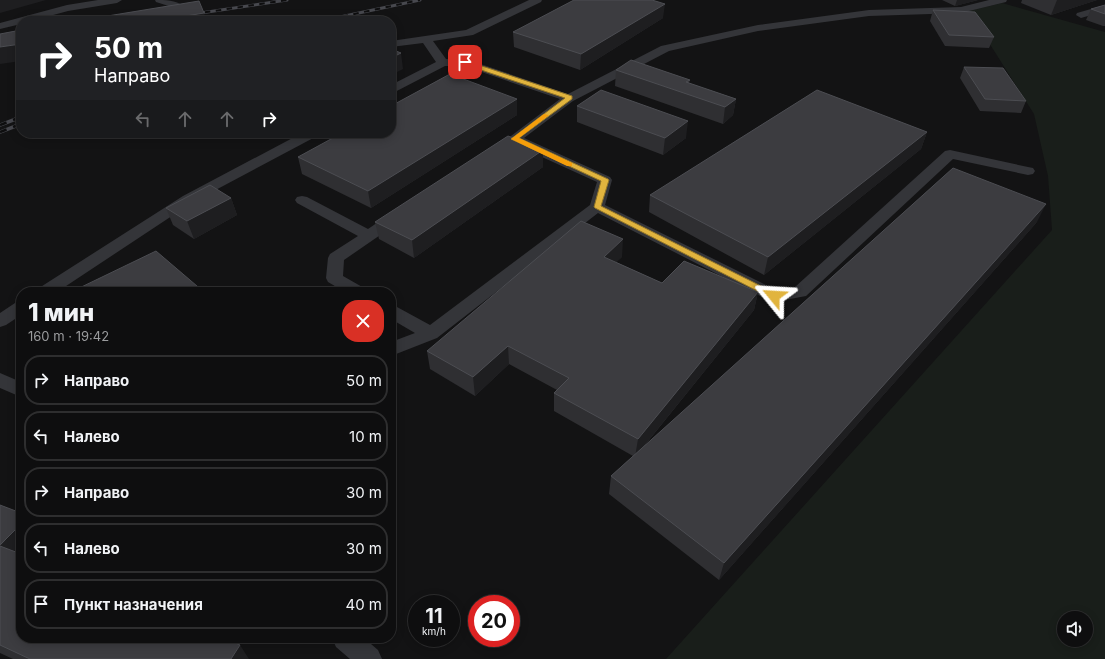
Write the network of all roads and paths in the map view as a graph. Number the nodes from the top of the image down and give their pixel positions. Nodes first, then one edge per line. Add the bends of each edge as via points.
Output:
1 (117, 0) edge
2 (160, 0) edge
3 (536, 0) edge
4 (1002, 0) edge
5 (923, 1) edge
6 (178, 6) edge
7 (1105, 8) edge
8 (929, 11) junction
9 (1081, 15) dead end
10 (37, 16) edge
11 (16, 22) edge
12 (0, 26) edge
13 (426, 39) junction
14 (396, 43) edge
15 (443, 63) junction
16 (396, 87) edge
17 (570, 98) junction
18 (303, 138) edge
19 (514, 139) junction
20 (501, 148) edge
21 (1028, 171) dead end
22 (302, 200) dead end
23 (597, 207) junction
24 (408, 210) edge
25 (369, 236) junction
26 (53, 287) edge
27 (349, 287) edge
28 (16, 310) edge
29 (396, 314) edge
30 (0, 321) edge
31 (431, 334) junction
32 (396, 347) edge
33 (0, 380) edge
34 (16, 388) edge
35 (351, 643) edge
36 (369, 659) edge

1 - 10 lane
2 - 6 lane
3 - 13 lane via 469,33
4 - 8 lane via 961,10
5 - 8 lane
7 - 9 lane
8 - 17 lane via 869,13 773,26 665,48
11 - 12 lane
13 - 14 lane
13 - 15 lane
15 - 16 lane
15 - 17 lane via 465,62
17 - 19 lane
18 - 26 lane via 188,199
19 - 20 lane
19 - 23 lane via 605,180
21 - 23 lane via 950,154 800,292 774,296
22 - 25 lane
23 - 31 lane
24 - 25 lane
25 - 27 lane via 336,258 334,278
28 - 30 lane
29 - 31 lane
31 - 32 lane
33 - 34 lane
35 - 36 lane

